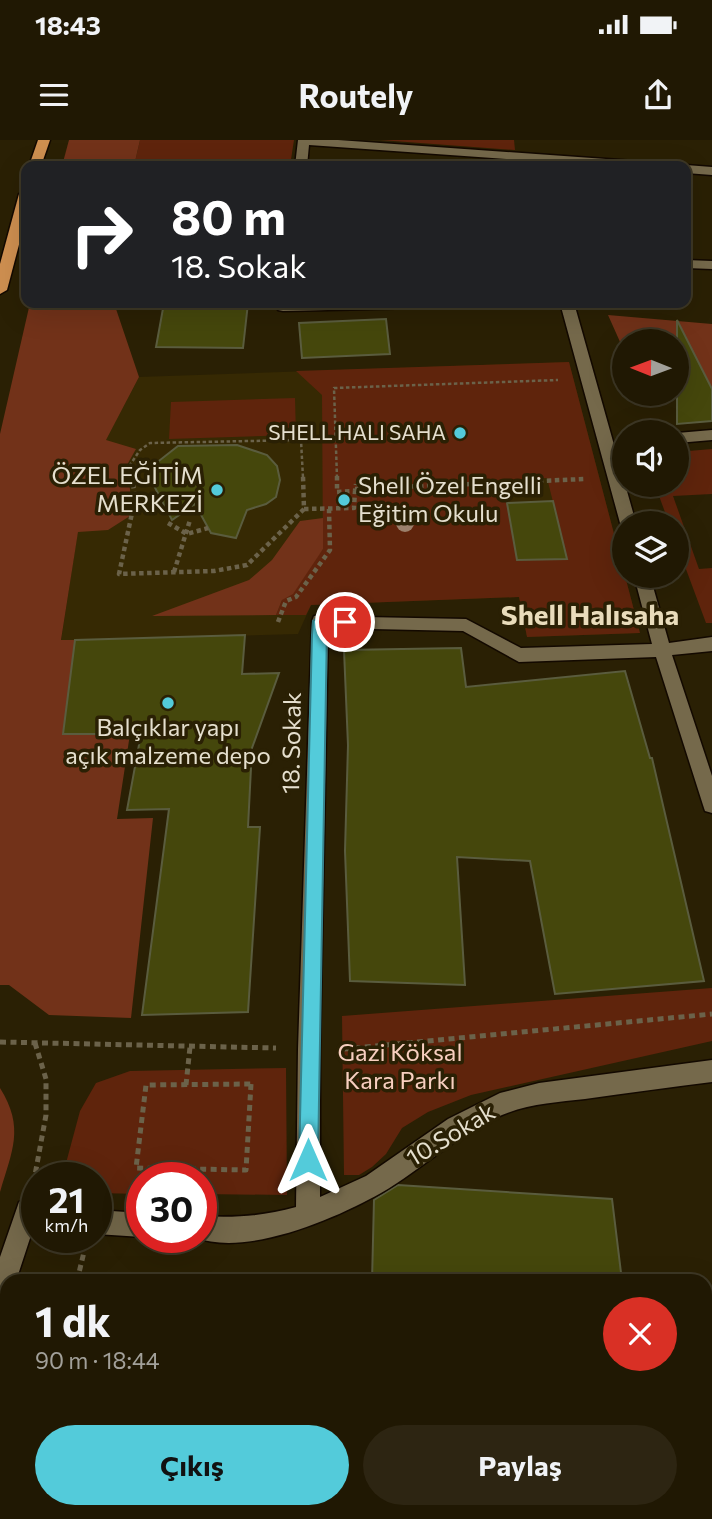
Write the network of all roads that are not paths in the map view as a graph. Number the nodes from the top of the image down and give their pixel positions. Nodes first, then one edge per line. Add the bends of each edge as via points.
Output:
1 (304, 141) edge
2 (44, 142) edge
3 (537, 158) edge
4 (37, 161) edge
5 (302, 161) edge
6 (579, 161) edge
7 (691, 169) edge
8 (712, 171) edge
9 (21, 212) edge
10 (691, 264) edge
11 (712, 265) edge
12 (0, 290) edge
13 (568, 308) edge
14 (712, 435) edge
15 (689, 437) edge
16 (612, 443) edge
17 (607, 444) junction
18 (625, 511) edge
19 (645, 588) edge
20 (712, 644) edge
21 (662, 650) junction
22 (712, 805) edge
23 (712, 1071) edge
24 (308, 1215) junction
25 (217, 1229) edge
26 (21, 1240) edge
27 (8, 1274) edge

1 - 3 street
1 - 5 street
2 - 4 highway
3 - 6 street
7 - 8 street
9 - 12 highway
10 - 11 street
13 - 17 street
14 - 15 street
16 - 17 street
17 - 18 street
19 - 21 street
20 - 21 street
21 - 22 street
21 - 24 street, 18. Sokak via 519,655 466,625 320,621
23 - 24 street, 10.Sokak via 539,1094 500,1104 456,1127 374,1184
24 - 25 street, 10.Sokak via 268,1227
26 - 27 street

